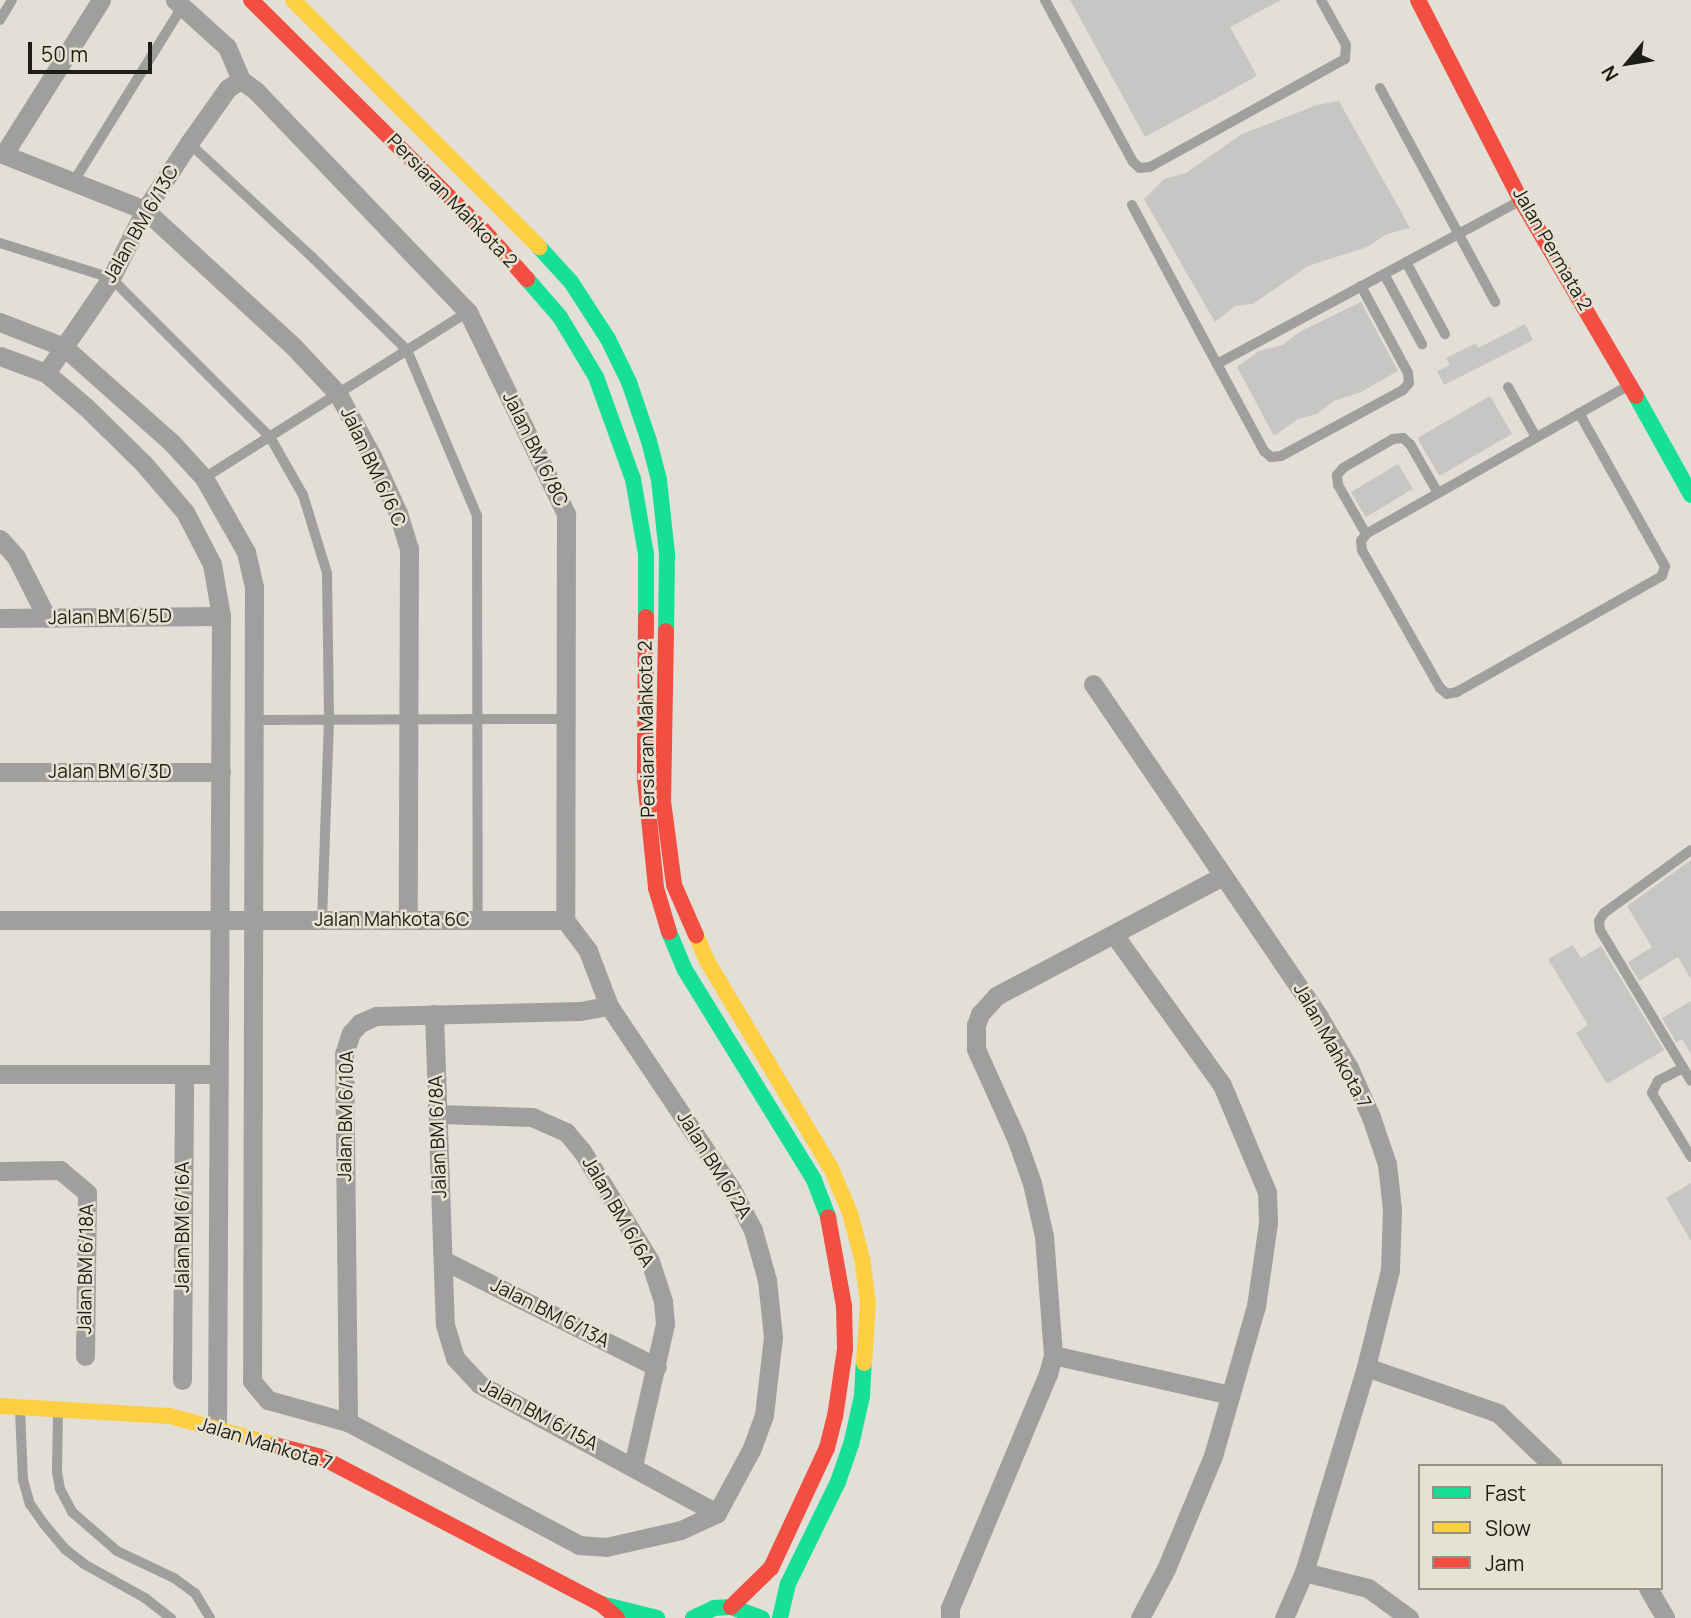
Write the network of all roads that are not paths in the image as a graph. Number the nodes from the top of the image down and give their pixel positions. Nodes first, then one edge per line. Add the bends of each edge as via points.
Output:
1 (12, 0) edge
2 (101, 0) edge
3 (251, 0) edge
4 (293, 0) edge
5 (1045, 0) edge
6 (1418, 0) edge
7 (1326, 1) edge
8 (178, 3) edge
9 (0, 20) edge
10 (241, 80) junction
11 (1380, 88) dead end
12 (189, 144) junction
13 (2, 153) edge
14 (74, 181) junction
15 (1521, 200) junction
16 (1132, 205) dead end
17 (145, 210) junction
18 (1458, 233) junction
19 (0, 243) edge
20 (1406, 262) junction
21 (1384, 274) junction
22 (111, 278) junction
23 (1361, 286) junction
24 (1495, 302) dead end
25 (468, 312) junction
26 (0, 322) edge
27 (1445, 334) dead end
28 (1422, 344) dead end
29 (64, 347) junction
30 (407, 350) junction
31 (0, 356) edge
32 (1217, 364) junction
33 (46, 373) junction
34 (1630, 385) junction
35 (1508, 387) dead end
36 (338, 394) junction
37 (1580, 413) junction
38 (270, 436) junction
39 (1536, 438) junction
40 (205, 478) junction
41 (1438, 493) junction
42 (1691, 495) edge
43 (1366, 534) junction
44 (0, 539) edge
45 (646, 554) junction
46 (667, 554) junction
47 (221, 616) junction
48 (0, 618) edge
49 (47, 618) junction
50 (1093, 684) dead end
51 (564, 719) junction
52 (253, 720) junction
53 (329, 720) junction
54 (408, 720) junction
55 (478, 720) junction
56 (0, 772) edge
57 (221, 772) junction
58 (1691, 850) edge
59 (1223, 876) junction
60 (0, 920) edge
61 (219, 920) junction
62 (253, 920) junction
63 (322, 920) junction
64 (408, 920) junction
65 (478, 920) junction
66 (565, 920) junction
67 (1115, 936) junction
68 (610, 1006) junction
69 (434, 1014) junction
70 (1683, 1068) junction
71 (0, 1073) edge
72 (184, 1074) junction
73 (218, 1074) junction
74 (1691, 1081) edge
75 (438, 1114) junction
76 (1691, 1157) edge
77 (0, 1171) edge
78 (443, 1259) junction
79 (1053, 1354) junction
80 (85, 1356) dead end
81 (657, 1367) junction
82 (1366, 1367) junction
83 (182, 1380) dead end
84 (1230, 1395) junction
85 (0, 1406) edge
86 (20, 1407) junction
87 (58, 1409) junction
88 (348, 1422) junction
89 (217, 1427) junction
90 (1551, 1464) edge
91 (633, 1466) junction
92 (717, 1513) junction
93 (1304, 1573) junction
94 (1649, 1590) edge
95 (601, 1604) junction
96 (731, 1607) junction
97 (170, 1618) edge
98 (210, 1618) edge
99 (617, 1618) edge
100 (657, 1618) edge
101 (693, 1618) edge
102 (762, 1618) edge
103 (780, 1618) edge
104 (950, 1618) edge
105 (1140, 1618) edge
106 (1284, 1618) edge
107 (1409, 1618) edge
108 (1665, 1618) edge

1 - 9 lane
2 - 13 street
3 - 45 main road, Persiaran Mahkota 2 via 483,230 560,317 596,377 618,434 633,479
4 - 46 main road, Persiaran Mahkota 2 via 571,282 629,382 659,480
5 - 7 lane via 1140,168 1150,167 1345,59 1346,45
6 - 15 main road, Jalan Permata 2
8 - 10 street via 227,47
8 - 14 lane
10 - 12 street, Jalan BM 6/13C via 228,88
10 - 25 street, Jalan BM 6/8C
11 - 18 lane
12 - 17 street, Jalan BM 6/13C
12 - 30 lane
13 - 14 street, Jalan BM 6/6 C
14 - 17 street, Jalan BM 6/6 C
15 - 18 lane
15 - 34 main road, Jalan Permata 2
16 - 32 lane
17 - 22 street, Jalan BM 6/13C
17 - 36 street, Jalan BM 6/6 C via 293,346
18 - 20 lane
18 - 24 lane
19 - 22 lane
20 - 21 lane
20 - 27 lane
21 - 23 lane
21 - 28 lane
22 - 29 street, Jalan BM 6/13C
22 - 38 lane
23 - 32 lane
23 - 32 lane via 1408,373 1409,383 1403,390 1281,456 1271,457
25 - 30 lane
25 - 51 street, Jalan BM 6/8C via 566,514
26 - 29 street
29 - 33 street, Jalan BM 6/13C
29 - 40 street
30 - 36 lane
30 - 55 lane via 477,516
31 - 33 street
33 - 47 street via 115,435 185,512 212,564
34 - 37 lane
34 - 42 main road, Jalan Permata 2
35 - 39 lane
36 - 38 lane
36 - 54 street, Jalan BM 6/6 C via 372,456 409,548
37 - 39 lane
37 - 43 lane via 1665,566 1662,576 1457,692 1447,694 1440,688 1362,550
38 - 40 lane
38 - 53 lane via 303,495 327,573
39 - 41 lane
40 - 52 street via 246,552 254,587
41 - 43 lane
41 - 43 lane via 1410,444 1403,438 1393,439 1337,475 1338,485
44 - 49 street via 16,558
45 - 46 main road
45 - 96 main road, Persiaran Mahkota 2 via 645,779 656,888 685,970 814,1180 827,1214 844,1306 845,1349 827,1448 771,1568
46 - 103 main road, Persiaran Mahkota 2 via 663,801 674,885 708,961 831,1168 853,1225 868,1303 862,1396 851,1445 788,1584
47 - 49 street, Jalan BM 6/5D
47 - 57 street
48 - 49 street, Jalan BM 6/5D
50 - 59 street, Jalan Mahkota 7
51 - 55 lane
51 - 66 street, Jalan BM 6/8C
52 - 53 lane
52 - 62 street
53 - 54 lane
53 - 63 lane
54 - 55 lane
54 - 64 street, Jalan BM 6/6 C
55 - 65 lane
56 - 57 street, Jalan BM 6/3D
57 - 61 street
58 - 70 lane via 1599,921
59 - 67 street
59 - 82 street, Jalan Mahkota 7 via 1286,965 1343,1058 1387,1164 1392,1209 1390,1270
60 - 61 street, Jalan Mahkota 6C
61 - 62 street, Jalan Mahkota 6C
61 - 73 street
62 - 63 street, Jalan Mahkota 6C
62 - 88 street via 252,1381 268,1400
63 - 64 street, Jalan Mahkota 6C
64 - 65 street, Jalan Mahkota 6C
65 - 66 street, Jalan Mahkota 6C
66 - 68 street, Jalan BM 6/2A via 591,956
67 - 79 street via 996,996 976,1025 976,1049 1032,1183 1044,1236
67 - 84 street via 1222,1085 1267,1192 1268,1223 1256,1306
68 - 69 street, Jalan BM 6/10A via 580,1011
68 - 92 street, Jalan BM 6/2A via 732,1188 753,1230 767,1280 773,1337 764,1415
69 - 75 street, Jalan BM 6/8A
69 - 88 street, Jalan BM 6/10A via 371,1017 351,1033 345,1049
70 - 74 lane
70 - 76 lane via 1658,1081 1651,1093
71 - 72 street
72 - 73 street
72 - 83 street, Jalan BM 6/16A
73 - 89 street
75 - 78 street, Jalan BM 6/8A
75 - 81 street, Jalan BM 6/6A via 532,1116 556,1125 575,1141 650,1261 665,1316
77 - 80 street, Jalan BM 6/18A via 60,1170 85,1190
78 - 81 street, Jalan BM 6/13A
78 - 91 street, Jalan BM 6/15A via 446,1334 464,1372 485,1388
79 - 84 street
79 - 104 street via 950,1608
81 - 91 street, Jalan BM 6/6A
82 - 90 street via 1498,1413
82 - 93 street, Jalan Mahkota 7
84 - 105 street via 1213,1456 1166,1569
85 - 86 main road, Jalan Mahkota 7
86 - 87 main road, Jalan Mahkota 7
86 - 97 lane via 23,1480 30,1504 44,1524 84,1564 145,1598
87 - 89 main road, Jalan Mahkota 7 via 167,1416
87 - 98 lane via 57,1472 72,1512 117,1551 174,1578 195,1594
88 - 92 street via 579,1545 606,1546 681,1530
89 - 95 main road, Jalan Mahkota 7 via 321,1457
91 - 92 street, Jalan BM 6/15A
93 - 106 street, Jalan Mahkota 7
93 - 107 street via 1368,1588
94 - 108 street
95 - 99 main road, Jalan Mahkota 7
95 - 100 main road
96 - 101 main road via 714,1608
96 - 102 main road

